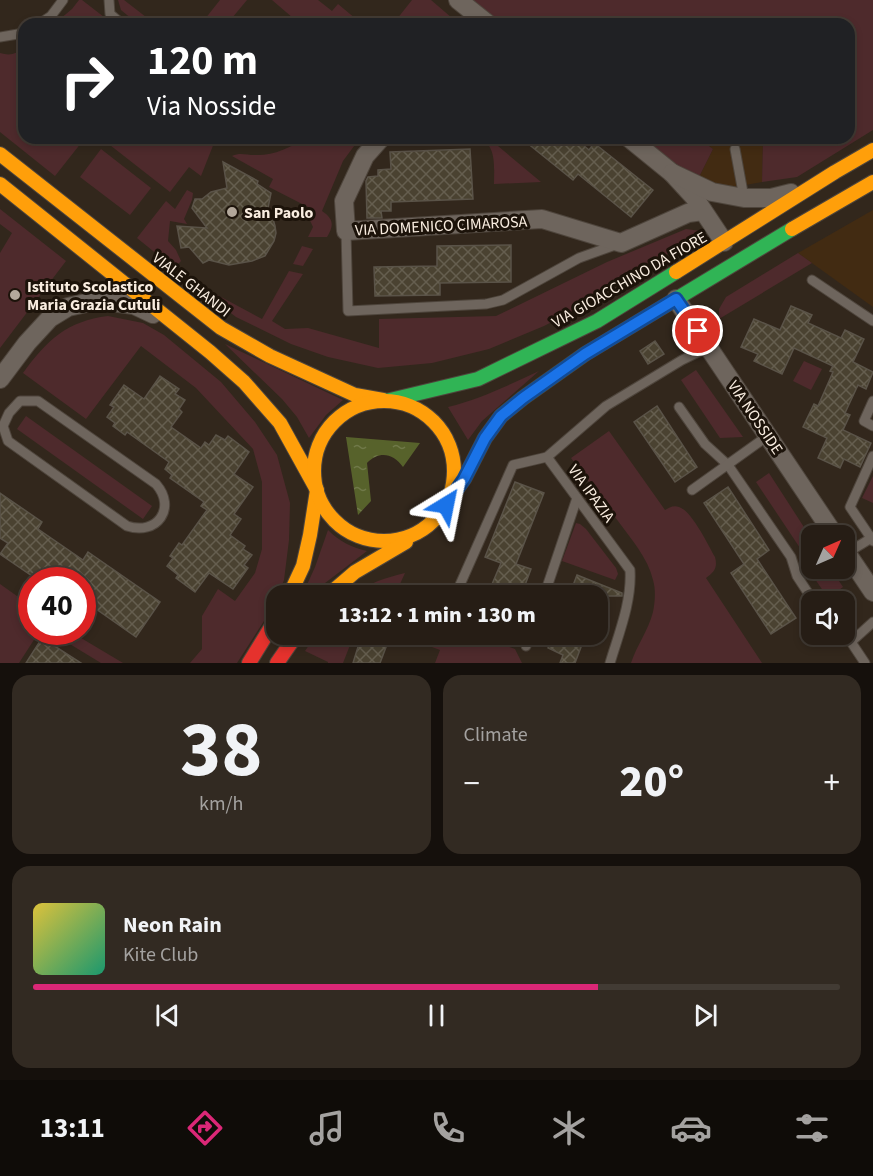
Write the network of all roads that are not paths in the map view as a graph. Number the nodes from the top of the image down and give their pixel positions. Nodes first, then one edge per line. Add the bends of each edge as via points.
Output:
1 (63, 0) edge
2 (109, 0) edge
3 (458, 0) edge
4 (48, 18) edge
5 (115, 18) edge
6 (480, 18) edge
7 (18, 34) edge
8 (0, 37) edge
9 (376, 144) edge
10 (636, 144) edge
11 (735, 149) dead end
12 (873, 150) edge
13 (0, 154) edge
14 (672, 173) junction
15 (873, 182) edge
16 (0, 184) edge
17 (811, 188) junction
18 (873, 189) edge
19 (744, 198) junction
20 (827, 210) junction
21 (703, 211) junction
22 (346, 231) junction
23 (724, 242) junction
24 (621, 243) junction
25 (812, 280) dead end
26 (676, 299) junction
27 (873, 321) edge
28 (176, 324) junction
29 (709, 347) junction
30 (0, 379) edge
31 (386, 401) junction
32 (873, 401) edge
33 (0, 407) edge
34 (679, 407) dead end
35 (9, 413) junction
36 (873, 426) edge
37 (769, 435) junction
38 (873, 456) edge
39 (547, 457) junction
40 (728, 465) junction
41 (317, 490) junction
42 (692, 490) dead end
43 (577, 498) junction
44 (446, 505) junction
45 (828, 525) edge
46 (424, 529) junction
47 (872, 539) edge
48 (855, 547) edge
49 (855, 565) edge
50 (295, 585) edge
51 (337, 585) edge
52 (460, 585) edge
53 (548, 585) edge
54 (807, 591) edge
55 (873, 592) edge
56 (873, 622) edge
57 (266, 635) edge
58 (289, 645) edge
59 (249, 663) edge
60 (277, 663) edge
61 (610, 663) edge
62 (865, 663) edge

1 - 4 lane
2 - 5 lane via 110,14
3 - 6 street
7 - 8 lane
9 - 22 street, VIA DOMENICO CIMAROSA via 344,201
10 - 14 street
11 - 19 lane
12 - 17 street, VIA GIOACCHINO DA FIORE
13 - 31 street, VIALE GHANDI via 220,328 322,381 355,395
14 - 19 street via 712,192
14 - 21 street
15 - 20 street
16 - 28 street
17 - 19 street via 771,198
17 - 23 street, VIA GIOACCHINO DA FIORE
18 - 20 street
20 - 26 street
21 - 23 street
21 - 24 street via 688,213
22 - 24 street, VIA DOMENICO CIMAROSA via 542,219
22 - 24 lane via 348,311 503,300 579,258
23 - 31 street, VIA GIOACCHINO DA FIORE via 597,321 478,379
25 - 27 lane
26 - 29 street, VIA NOSSIDE
26 - 44 street via 585,354 501,416
28 - 30 street via 134,305 111,302 68,307 50,318
28 - 41 street via 265,405 280,423
29 - 37 street, VIA NOSSIDE
29 - 39 lane, VIA IPAZIA via 606,406
31 - 41 street via 359,406 335,421 316,453
31 - 44 street via 406,404 424,414 445,436 454,465 453,486
32 - 36 lane via 864,421
33 - 35 lane
34 - 40 lane via 705,444
35 - 35 lane via 3,426 8,441 128,525 151,526 163,514 165,498 156,484 38,401 20,401
37 - 40 lane
37 - 45 street, VIA NOSSIDE
38 - 47 lane via 850,507
39 - 43 lane, VIA IPAZIA
39 - 52 lane via 513,465
40 - 42 lane
40 - 54 lane via 791,557
41 - 46 street via 326,510 341,526 361,537 382,542 405,539
41 - 50 street via 303,566
43 - 53 lane
43 - 61 lane, VIA IPAZIA via 630,570 631,584
44 - 46 street
46 - 51 street
47 - 48 lane
49 - 55 street
56 - 62 lane via 851,642
57 - 59 street
58 - 60 street

